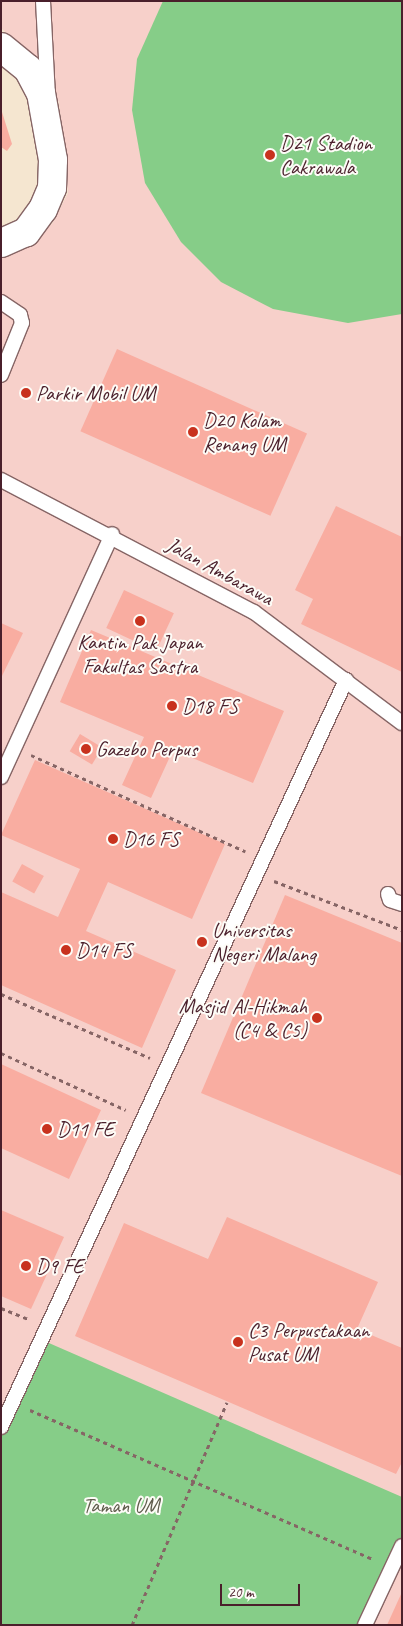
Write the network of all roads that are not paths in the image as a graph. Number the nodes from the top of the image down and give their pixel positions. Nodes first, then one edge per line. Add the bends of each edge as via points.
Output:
1 (43, 1) edge
2 (1, 47) edge
3 (48, 117) junction
4 (1, 243) edge
5 (1, 302) edge
6 (1, 376) edge
7 (1, 480) edge
8 (112, 534) junction
9 (346, 680) junction
10 (402, 723) edge
11 (1, 778) edge
12 (388, 894) dead end
13 (402, 904) edge
14 (1, 1427) edge
15 (402, 1546) edge
16 (365, 1625) edge

1 - 3 lane
2 - 3 street via 28,69
3 - 4 street via 52,188 43,209 26,232
5 - 6 lane via 20,315 22,324
7 - 8 lane, Jalan Ambarawa
8 - 9 lane, Jalan Ambarawa via 254,612
8 - 11 lane
9 - 10 lane, Jalan Ambarawa
9 - 14 lane
12 - 13 lane via 390,900
15 - 16 lane

